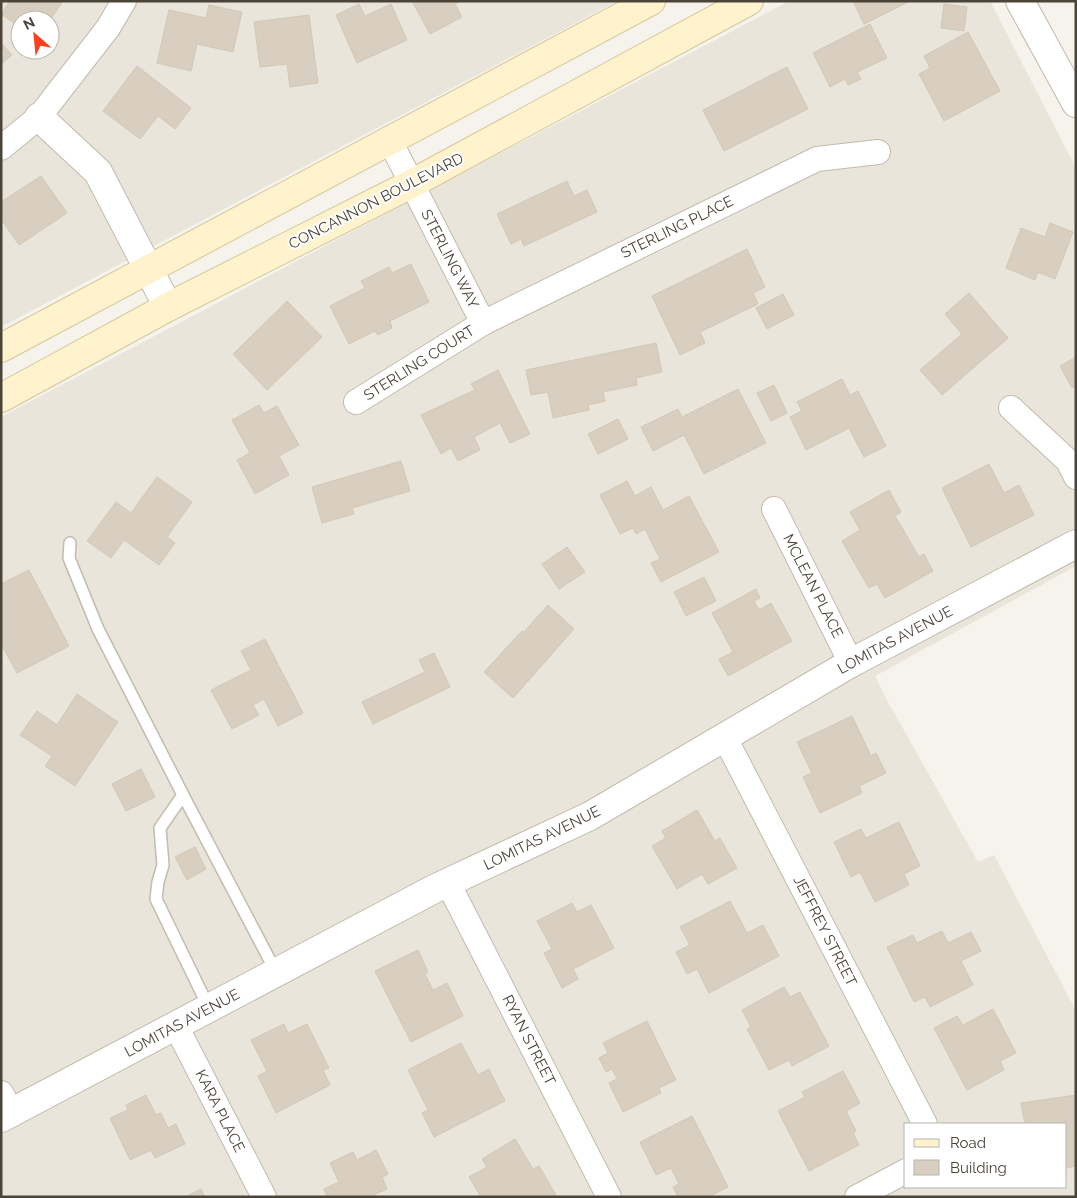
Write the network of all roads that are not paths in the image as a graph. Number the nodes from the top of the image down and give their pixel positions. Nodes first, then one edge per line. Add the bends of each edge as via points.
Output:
1 (124, 1) edge
2 (651, 1) edge
3 (749, 1) edge
4 (1020, 1) edge
5 (1076, 103) edge
6 (39, 117) junction
7 (390, 141) junction
8 (1, 148) edge
9 (878, 152) dead end
10 (411, 184) junction
11 (148, 269) junction
12 (168, 307) junction
13 (483, 323) junction
14 (1, 348) edge
15 (1, 398) edge
16 (356, 402) dead end
17 (1011, 408) dead end
18 (1076, 477) edge
19 (774, 509) dead end
20 (70, 542) dead end
21 (1076, 544) edge
22 (851, 663) junction
23 (725, 738) junction
24 (183, 796) junction
25 (448, 883) junction
26 (277, 972) junction
27 (209, 1008) junction
28 (176, 1026) junction
29 (5, 1108) edge
30 (924, 1123) edge
31 (904, 1172) edge
32 (264, 1197) edge
33 (610, 1197) edge
34 (857, 1197) edge

1 - 6 street via 108,28
2 - 7 main road
3 - 10 main road, CONCANNON BOULEVARD
4 - 5 street
6 - 8 street
6 - 11 street via 98,172
7 - 10 street, STERLING WAY
7 - 11 main road
9 - 13 street, STERLING PLACE via 817,159
10 - 12 main road, CONCANNON BOULEVARD
10 - 13 street, STERLING WAY
11 - 12 street
11 - 14 main road
12 - 15 main road, CONCANNON BOULEVARD
13 - 16 street, STERLING COURT
17 - 18 street via 1068,460
19 - 22 street, MCLEAN PLACE
20 - 24 lane via 69,558 98,628
21 - 22 street, LOMITAS AVENUE
22 - 23 street, LOMITAS AVENUE
23 - 25 street, LOMITAS AVENUE via 590,816
23 - 30 street, JEFFREY STREET
24 - 26 lane
24 - 27 lane via 160,828 162,865 156,899
25 - 26 street, LOMITAS AVENUE
25 - 33 street, RYAN STREET
26 - 27 street, LOMITAS AVENUE
27 - 28 street, LOMITAS AVENUE
28 - 29 street, LOMITAS AVENUE
28 - 32 street, KARA PLACE
31 - 34 street

